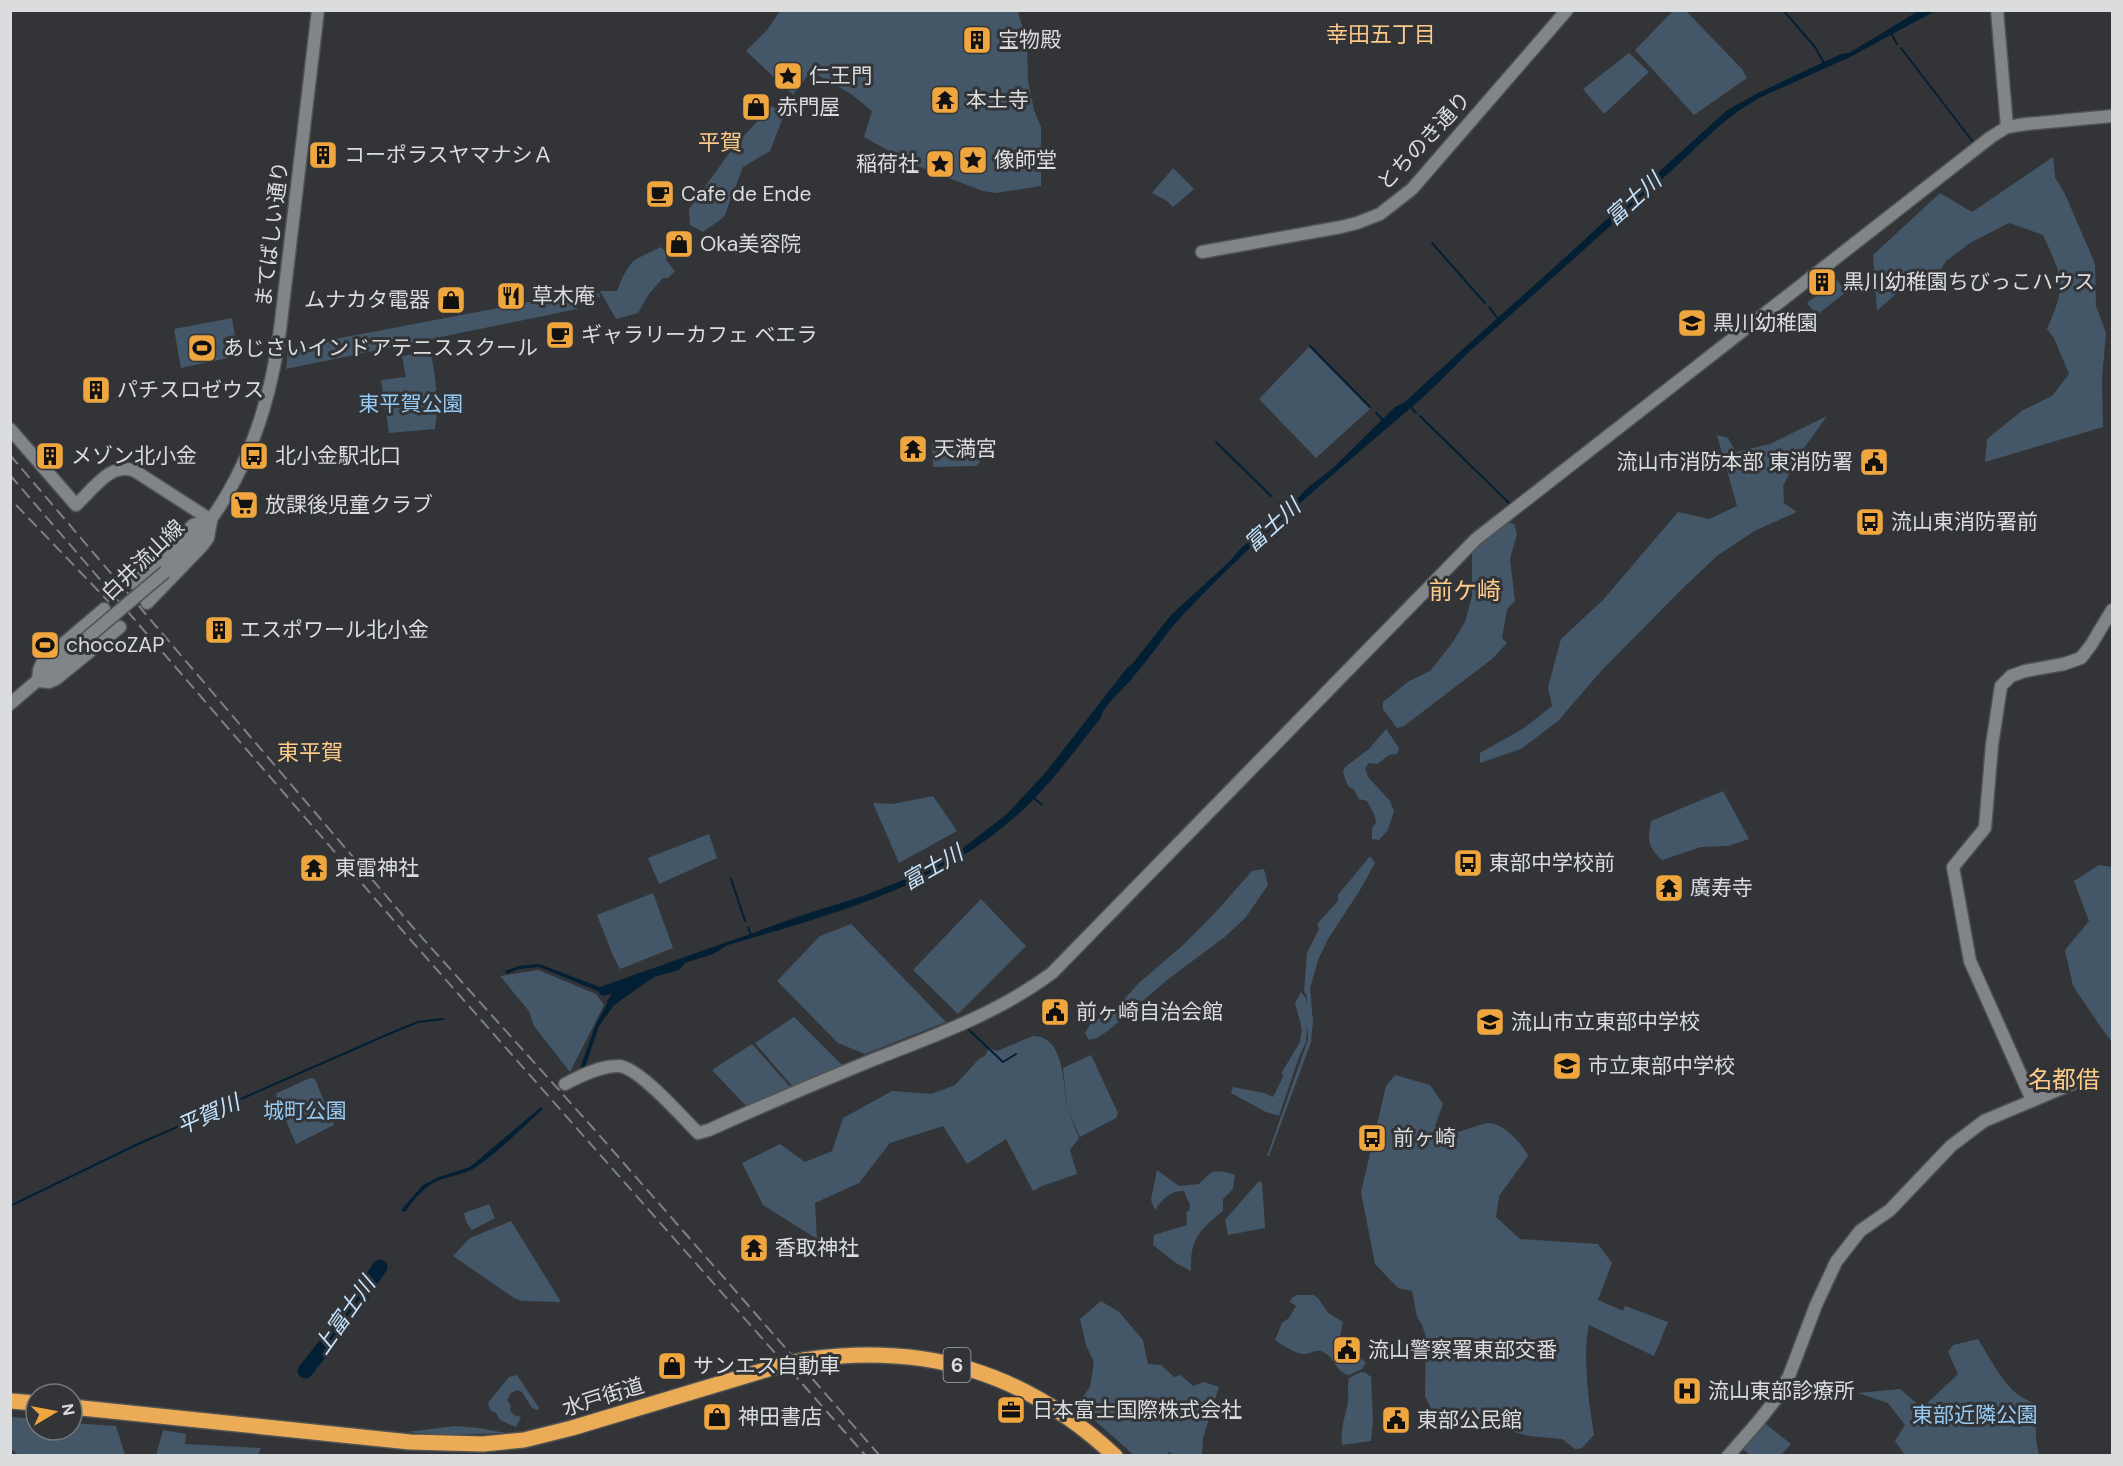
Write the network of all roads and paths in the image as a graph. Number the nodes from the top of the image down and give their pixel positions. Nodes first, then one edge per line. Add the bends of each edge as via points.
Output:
1 (318, 10) edge
2 (1567, 10) edge
3 (1997, 10) edge
4 (2112, 116) edge
5 (2007, 127) junction
6 (1202, 252) dead end
7 (10, 429) edge
8 (211, 520) junction
9 (134, 583) dead end
10 (147, 603) dead end
11 (104, 609) dead end
12 (2112, 610) edge
13 (120, 627) dead end
14 (38, 681) junction
15 (10, 704) edge
16 (2086, 1078) dead end
17 (566, 1084) dead end
18 (2032, 1100) junction
19 (84, 1408) edge
20 (1115, 1455) edge
21 (1728, 1455) edge

1 - 8 street, まてばしい通り via 273,380 254,439
2 - 6 street, とちのき通り via 1412,189 1380,214 1358,223
3 - 5 street
4 - 5 street
5 - 17 street via 1476,538 1052,973 1025,993 960,1026 698,1133 639,1074 626,1067 590,1073
7 - 8 street, 白井流山線 via 76,505 110,473 128,468
8 - 9 street via 193,525 169,553
8 - 10 street via 208,538 202,546
8 - 14 street, 白井流山線, bridge via 165,572
11 - 14 street via 43,661
12 - 18 street via 2081,658 2025,671 2011,676 2001,686 1985,828 1953,867 1970,961
13 - 14 street via 56,679
14 - 15 street, 白井流山線
16 - 18 street
18 - 21 street via 1965,1134 1890,1210 1860,1231 1836,1262 1776,1399
19 - 20 highway, 水戸街道 / 6, bridge via 426,1443 483,1444 524,1440 572,1428 804,1360 892,1355 938,1361 999,1379 1050,1404

